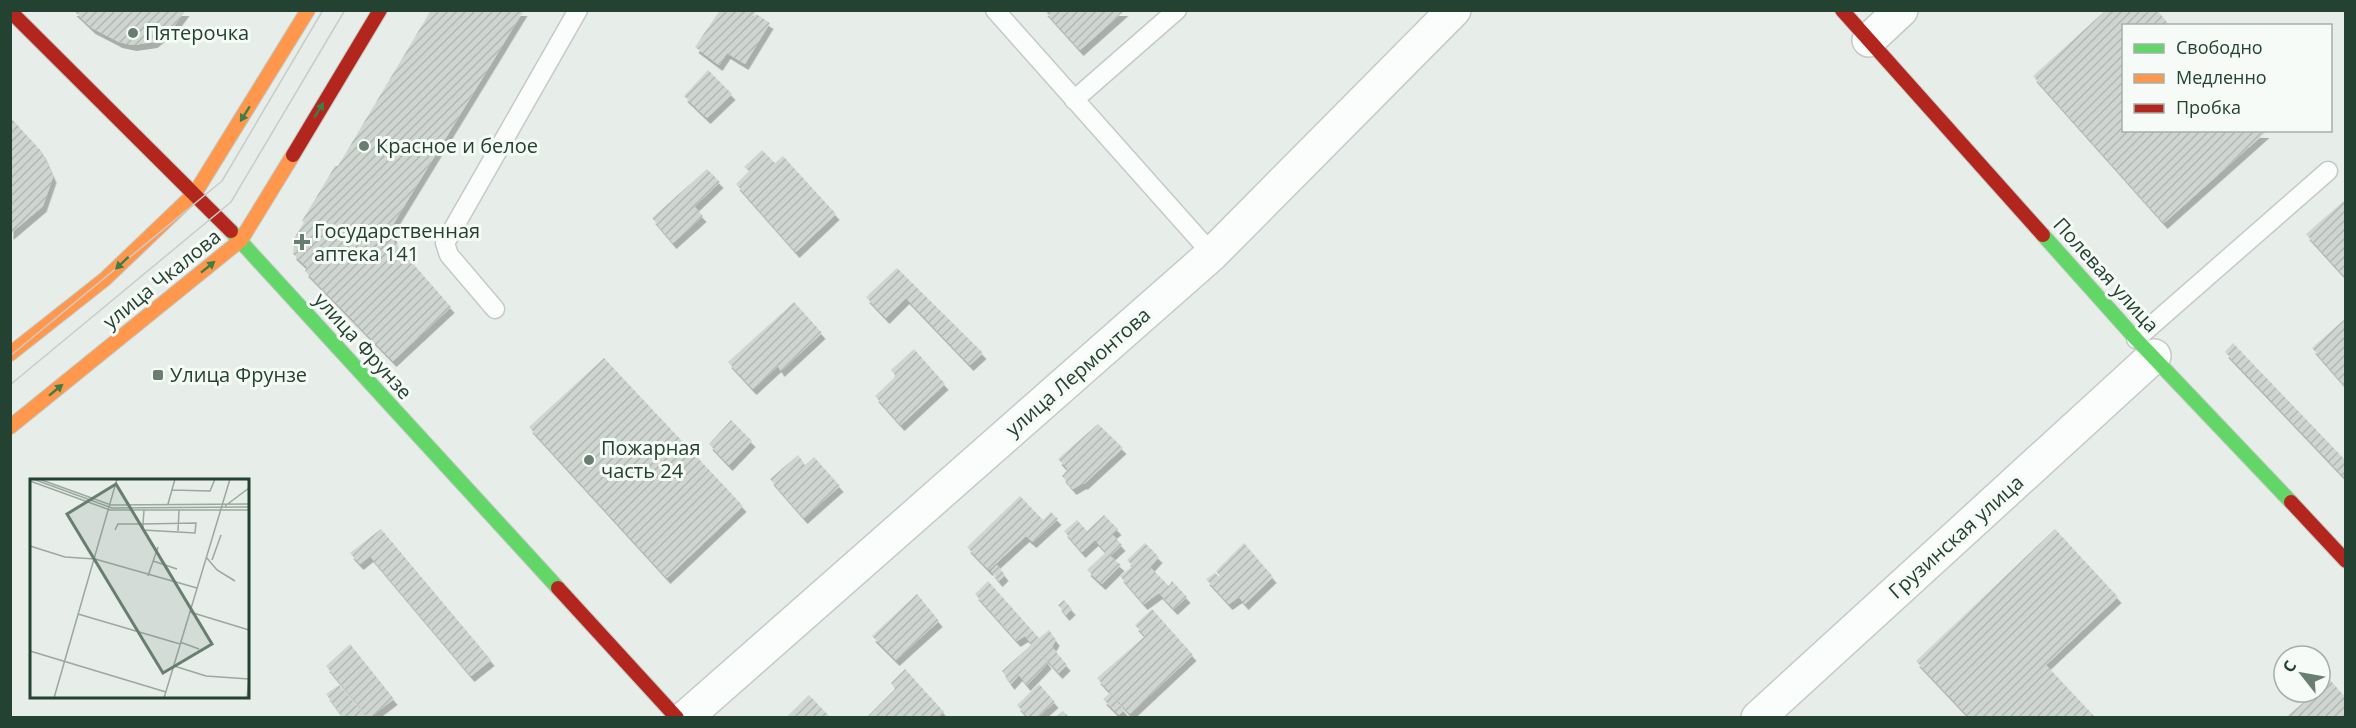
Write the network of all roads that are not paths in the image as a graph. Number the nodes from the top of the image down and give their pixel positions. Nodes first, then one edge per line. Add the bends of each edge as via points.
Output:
1 (308, 10) edge
2 (380, 10) edge
3 (578, 10) edge
4 (995, 10) edge
5 (1177, 10) edge
6 (1454, 10) edge
7 (1842, 10) edge
8 (1901, 10) edge
9 (10, 11) edge
10 (1869, 40) junction
11 (1074, 100) junction
12 (2328, 171) dead end
13 (195, 193) junction
14 (240, 240) junction
15 (1212, 254) junction
16 (495, 309) dead end
17 (2145, 347) junction
18 (10, 354) edge
19 (10, 427) edge
20 (2346, 561) edge
21 (677, 717) edge
22 (685, 717) edge
23 (1758, 717) edge

1 -> 13 street, улица Чкалова
14 -> 2 street, улица Чкалова
3 - 16 lane via 445,243 449,255
4 - 11 lane
5 - 11 lane
6 - 15 street, улица Лермонтова
7 - 10 street, Полевая улица
8 - 10 street
9 - 13 street, улица Фрунзе
10 - 17 street, Полевая улица
11 - 15 lane
12 - 17 lane
13 - 14 street, улица Фрунзе
13 -> 18 street, улица Чкалова via 105,279
19 -> 14 street, улица Чкалова
14 - 21 street, улица Фрунзе
15 - 22 street, улица Лермонтова
17 - 20 street, Полевая улица
17 - 23 street, Грузинская улица

